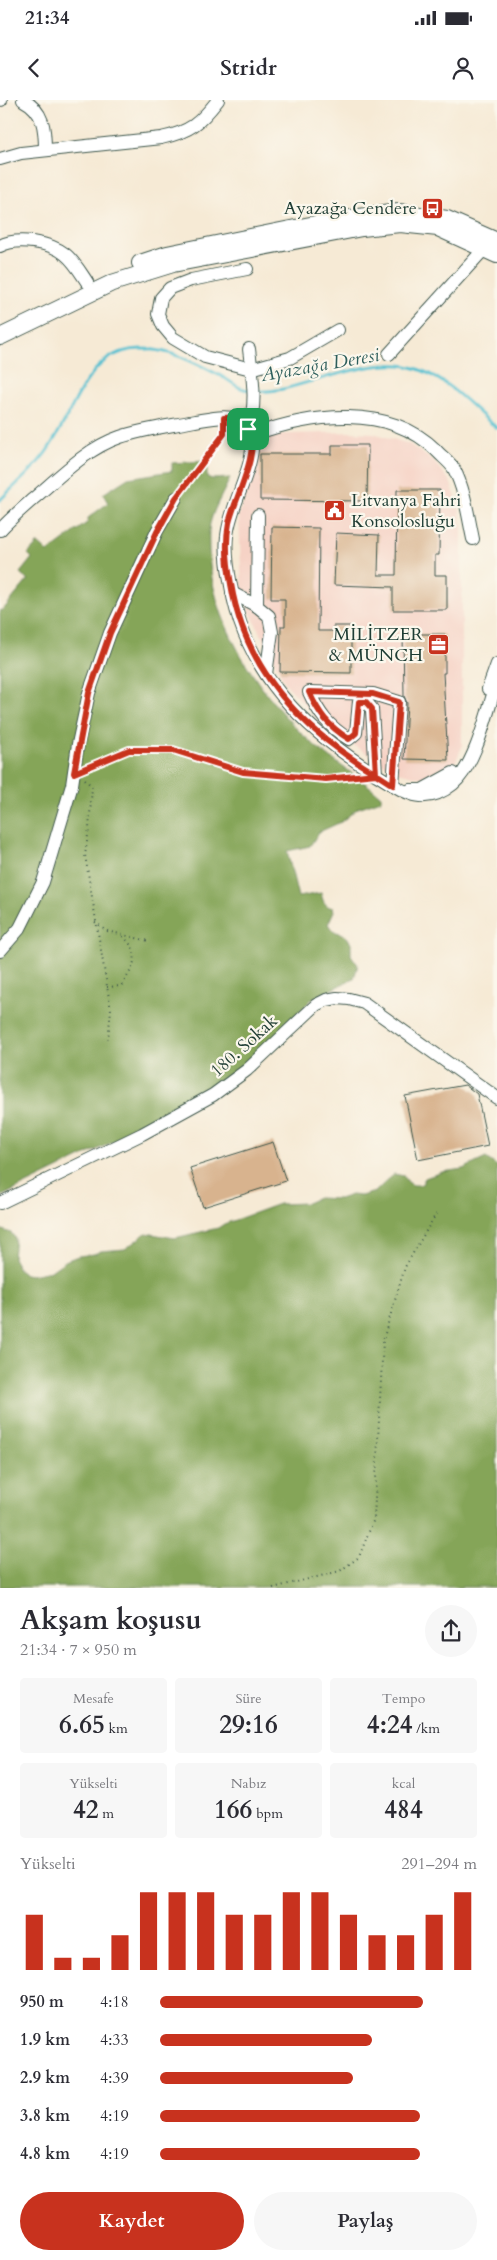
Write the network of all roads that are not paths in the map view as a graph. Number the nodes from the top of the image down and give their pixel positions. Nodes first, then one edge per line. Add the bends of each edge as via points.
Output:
1 (23, 100) edge
2 (218, 100) edge
3 (45, 150) junction
4 (0, 159) edge
5 (0, 246) edge
6 (493, 248) edge
7 (247, 269) dead end
8 (87, 282) junction
9 (0, 326) edge
10 (338, 330) dead end
11 (0, 337) edge
12 (249, 349) dead end
13 (390, 354) dead end
14 (251, 369) junction
15 (250, 432) junction
16 (176, 498) road end
17 (258, 515) dead end
18 (0, 530) edge
19 (473, 539) dead end
20 (232, 592) junction
21 (257, 606) junction
22 (497, 664) edge
23 (266, 674) junction
24 (493, 686) edge
25 (376, 774) junction
26 (398, 788) junction
27 (0, 951) edge
28 (497, 1098) edge
29 (0, 1203) edge

1 - 3 street via 40,114 45,128
2 - 3 street via 200,121 182,133
3 - 4 street
5 - 8 street via 20,242 52,247 66,254
6 - 8 main road via 447,219 399,212 335,220 167,254
6 - 11 main road via 438,228 400,224 362,228 173,264 112,283
6 - 13 street
7 - 14 street via 191,280 170,288 161,298 158,314 173,338 205,356
8 - 9 main road
10 - 14 street via 290,358
12 - 14 street
14 - 15 street via 254,398
15 - 18 street via 243,422 234,417 142,431 104,444 81,458
15 - 19 street via 328,417 374,419 401,426 431,446 454,468
15 - 20 street via 252,454 235,500 226,538
16 - 27 street via 110,633 89,693 72,786 43,882 20,928
17 - 21 street
20 - 21 street
20 - 23 street via 237,618
21 - 23 street via 269,616 272,632
22 - 24 street
23 - 25 street via 312,728 335,748
24 - 26 street via 460,767 442,781 422,790
25 - 26 street
25 - 26 street via 372,709 366,702 359,702 356,733 349,739 334,730 318,712 309,692 373,694 399,702
28 - 29 street, 180. Sokak via 364,1003 349,998 326,1000 306,1013 247,1070 213,1095 142,1134

